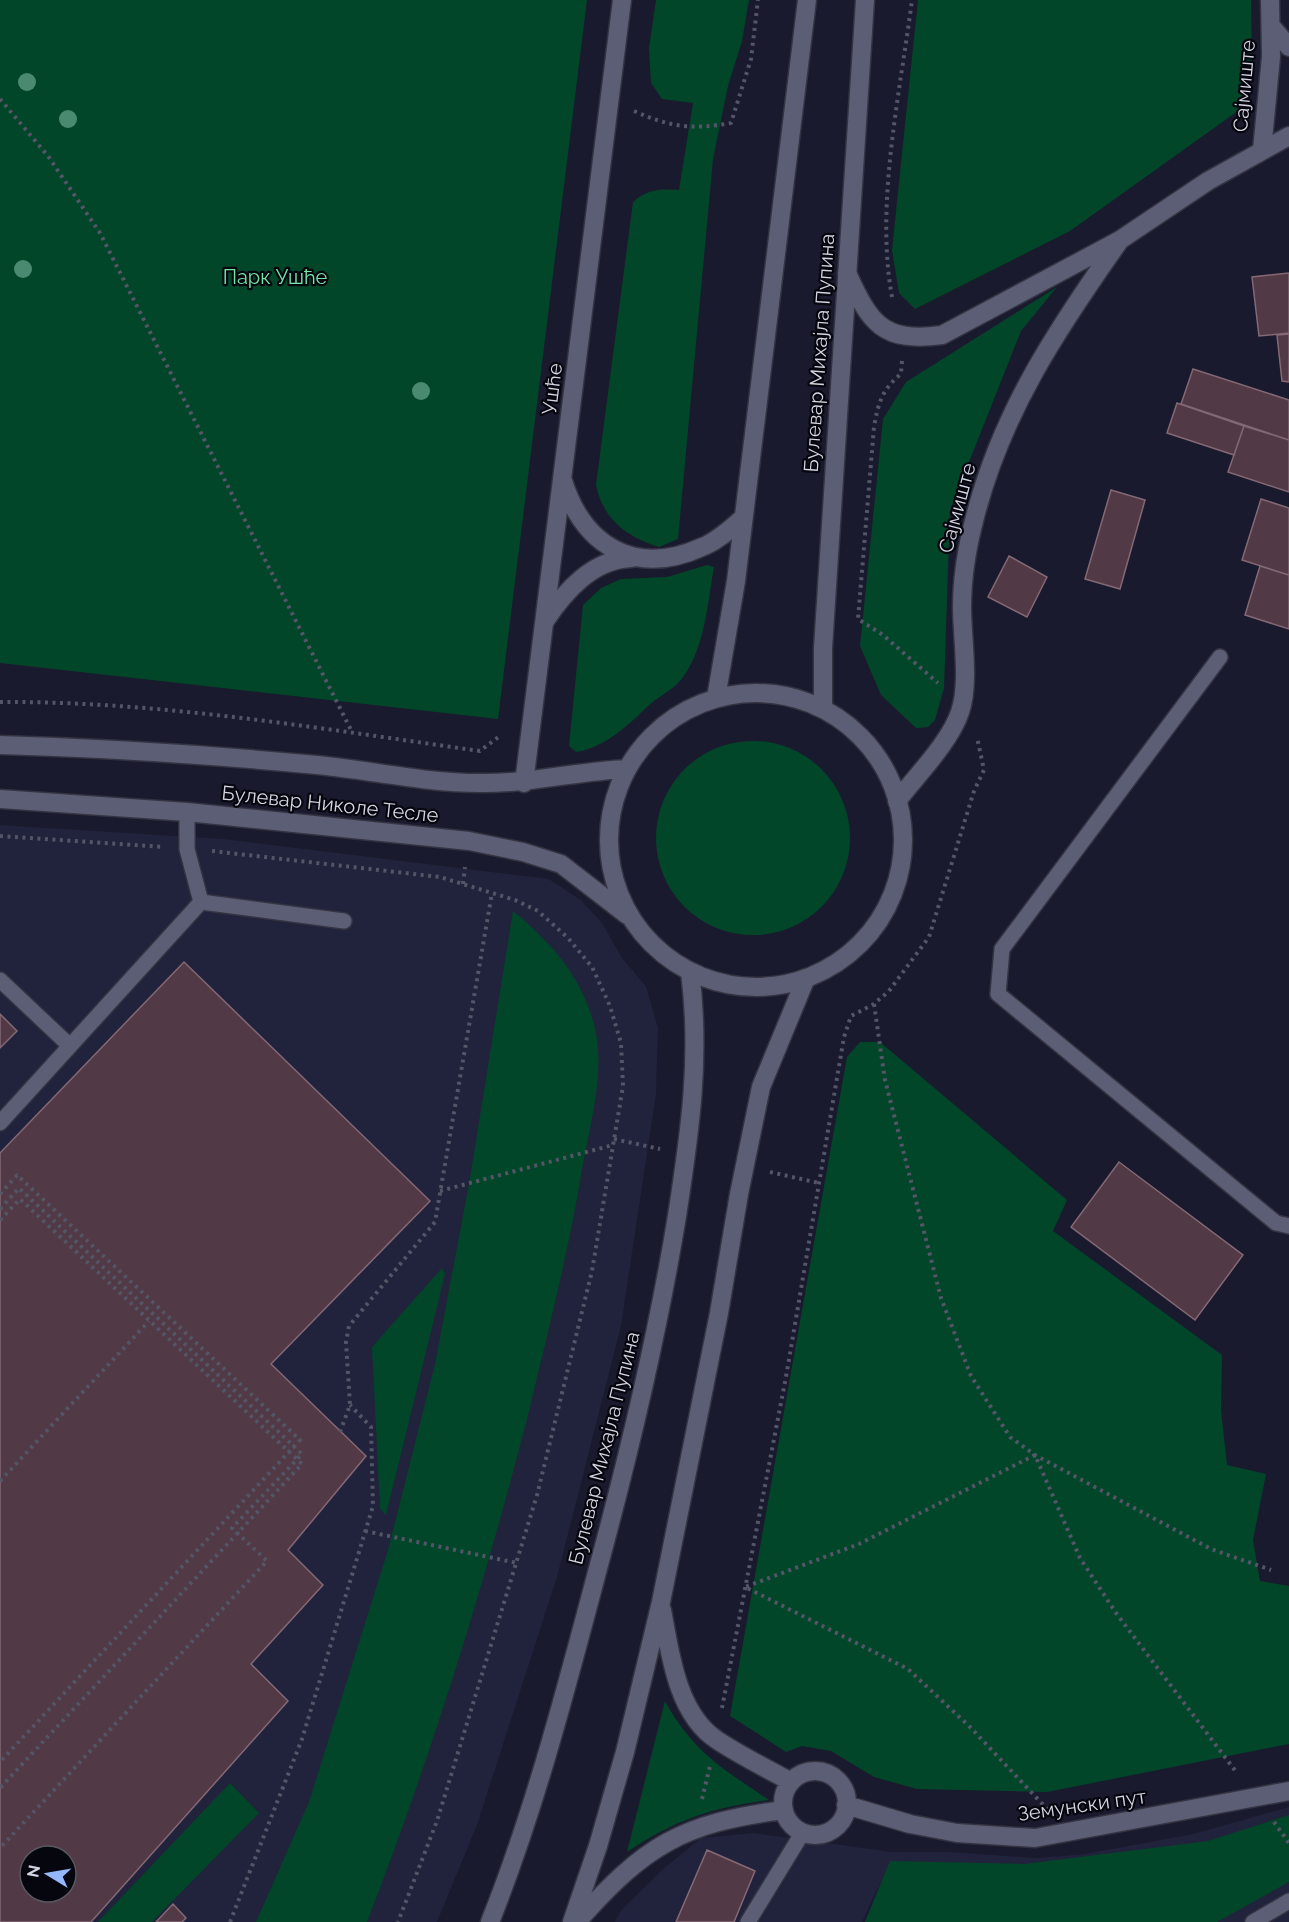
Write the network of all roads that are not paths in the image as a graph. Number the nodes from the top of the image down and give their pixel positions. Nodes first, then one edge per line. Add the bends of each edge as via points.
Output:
1 (622, 0) edge
2 (807, 0) edge
3 (865, 0) edge
4 (1270, 0) edge
5 (1271, 26) junction
6 (1289, 47) edge
7 (1289, 136) edge
8 (1262, 150) junction
9 (1120, 240) junction
10 (847, 273) junction
11 (563, 481) junction
12 (743, 518) junction
13 (643, 558) junction
14 (545, 621) junction
15 (1220, 657) dead end
16 (716, 698) junction
17 (823, 709) junction
18 (0, 745) edge
19 (627, 769) junction
20 (524, 783) junction
21 (0, 799) edge
22 (897, 801) junction
23 (187, 812) junction
24 (201, 902) junction
25 (633, 920) junction
26 (344, 921) dead end
27 (690, 972) junction
28 (806, 978) junction
29 (0, 980) edge
30 (70, 1046) junction
31 (0, 1123) edge
32 (1289, 1226) edge
33 (661, 1602) junction
34 (790, 1782) junction
35 (1289, 1791) edge
36 (846, 1805) junction
37 (784, 1810) junction
38 (803, 1832) junction
39 (761, 1898) junction
40 (1289, 1901) edge
41 (741, 1905) dead end
42 (490, 1922) edge
43 (572, 1922) edge
44 (577, 1922) edge
45 (748, 1922) edge
46 (1253, 1922) edge

1 - 11 main road, Ушће
2 - 12 main road
3 - 10 main road, Булевар Михајла Пупина
4 - 5 main road, Сајмиште
5 - 6 main road, Сајмиште
5 - 8 main road, Сајмиште
7 - 8 main road, Сајмиште
8 - 9 main road, Сајмиште
9 - 10 main road, Сајмиште via 942,335 927,337 903,336 874,321
9 - 22 main road, Сајмиште via 1027,381 1004,428 973,524 963,580 961,710 954,726
10 - 17 main road, Булевар Михајла Пупина via 823,648
11 - 13 main road via 589,532 623,555
11 - 14 main road, Ушће
12 - 13 main road via 704,547 663,558
12 - 16 main road via 729,634
13 - 14 main road via 621,559 596,568 577,582
14 - 20 main road, Ушће
15 - 32 lane via 1002,949 998,994 1276,1223
16 - 17 main road via 771,694
16 - 19 main road via 665,725
17 - 22 main road via 870,747 891,781
18 - 20 main road, Булевар Николе Тесле via 76,747 316,765 476,783
19 - 20 main road, Булевар Николе Тесле
19 - 25 main road via 616,793 609,845 612,872
21 - 23 main road, Булевар Николе Тесле
22 - 28 main road via 902,835 900,870 883,914 851,952
23 - 24 lane via 187,849
23 - 25 main road, Булевар Николе Тесле via 469,841 523,852 561,864
24 - 26 lane
24 - 30 lane
25 - 27 main road via 661,952
27 - 28 main road via 736,986 783,985
27 - 42 main road, Булевар Михајла Пупина via 696,1016 696,1070 660,1313 633,1436 579,1642 520,1839
28 - 33 main road via 761,1087
29 - 30 lane
30 - 31 lane
33 - 34 main road via 671,1659 682,1693 696,1718 716,1740
33 - 43 main road via 625,1752
34 - 36 main road via 807,1772 827,1773 842,1786
34 - 37 main road via 785,1791
35 - 36 main road, Земунски пут via 1035,1838 957,1833
36 - 38 main road via 844,1815 831,1830 822,1834
37 - 38 main road via 794,1827
37 - 44 main road via 695,1828 640,1859
38 - 39 lane
39 - 41 lane
39 - 45 lane
40 - 46 lane

